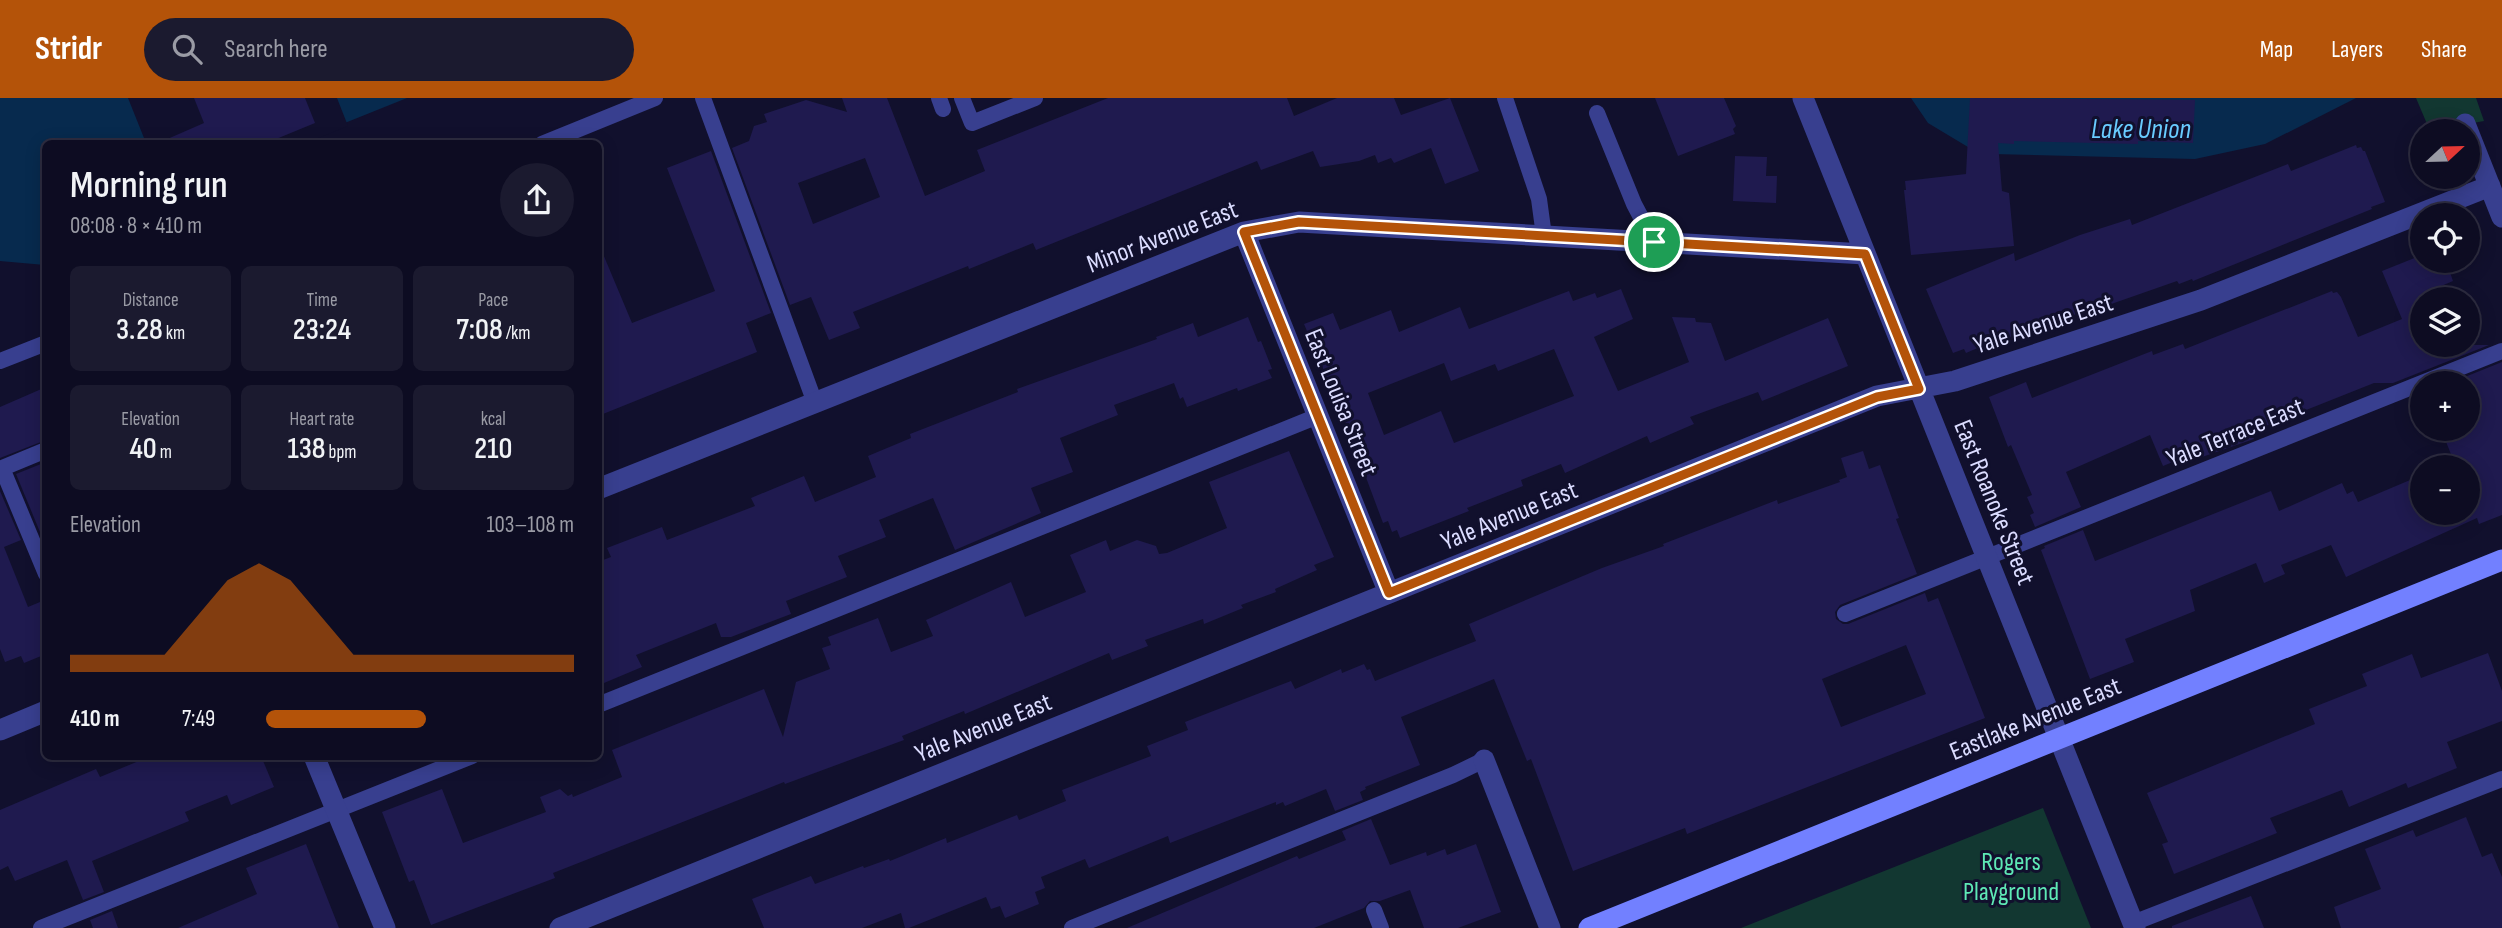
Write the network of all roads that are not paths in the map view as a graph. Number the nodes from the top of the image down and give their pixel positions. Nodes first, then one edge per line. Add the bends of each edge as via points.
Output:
1 (655, 98) edge
2 (702, 98) edge
3 (962, 98) edge
4 (1035, 98) edge
5 (1505, 98) edge
6 (1802, 98) edge
7 (1597, 113) dead end
8 (552, 140) edge
9 (2480, 161) edge
10 (2490, 186) junction
11 (2502, 217) edge
12 (1244, 232) junction
13 (1544, 236) junction
14 (1654, 242) junction
15 (1865, 254) junction
16 (42, 345) edge
17 (2502, 351) edge
18 (0, 361) edge
19 (1919, 389) junction
20 (815, 403) junction
21 (1318, 416) junction
22 (42, 452) edge
23 (1, 468) edge
24 (602, 487) edge
25 (1987, 557) junction
26 (2502, 560) edge
27 (42, 565) edge
28 (1389, 593) junction
29 (1845, 614) dead end
30 (602, 703) edge
31 (42, 713) edge
32 (0, 730) edge
33 (2060, 739) junction
34 (316, 760) edge
35 (462, 760) edge
36 (1484, 760) joint
37 (2502, 779) edge
38 (336, 811) junction
39 (1374, 910) dead end
40 (2134, 925) edge
41 (41, 928) edge
42 (385, 928) edge
43 (559, 928) edge
44 (1072, 928) edge
45 (1381, 928) edge
46 (1550, 928) edge
47 (1589, 928) edge

1 - 8 lane
2 - 20 lane
3 - 4 lane via 972,123
5 - 13 lane via 1539,199
6 - 15 street, East Roanoke Street
7 - 14 lane
9 - 10 street
10 - 11 street
10 - 19 street, Yale Avenue East via 2200,300
12 - 13 street, Minor Avenue East via 1299,222
12 - 20 street, Minor Avenue East
12 - 21 street, East Louisa Street
13 - 14 street, Minor Avenue East
14 - 15 street, Minor Avenue East
15 - 19 street, East Roanoke Street
16 - 18 lane
17 - 25 lane, Yale Terrace East
19 - 25 street, East Roanoke Street
19 - 28 street, Yale Avenue East via 1877,397
20 - 24 street, Minor Avenue East
21 - 28 street, East Louisa Street
21 - 30 lane
22 - 23 lane
23 - 27 lane
25 - 29 lane, Yale Terrace East
25 - 33 street, East Roanoke Street
26 - 33 main road, Eastlake Avenue East
28 - 43 street, Yale Avenue East
31 - 32 street
33 - 40 street, East Roanoke Street
33 - 47 main road, Eastlake Avenue East
34 - 38 street
35 - 38 lane
36 - 44 lane
36 - 46 street
37 - 40 lane
38 - 41 lane
38 - 42 street
39 - 45 lane

